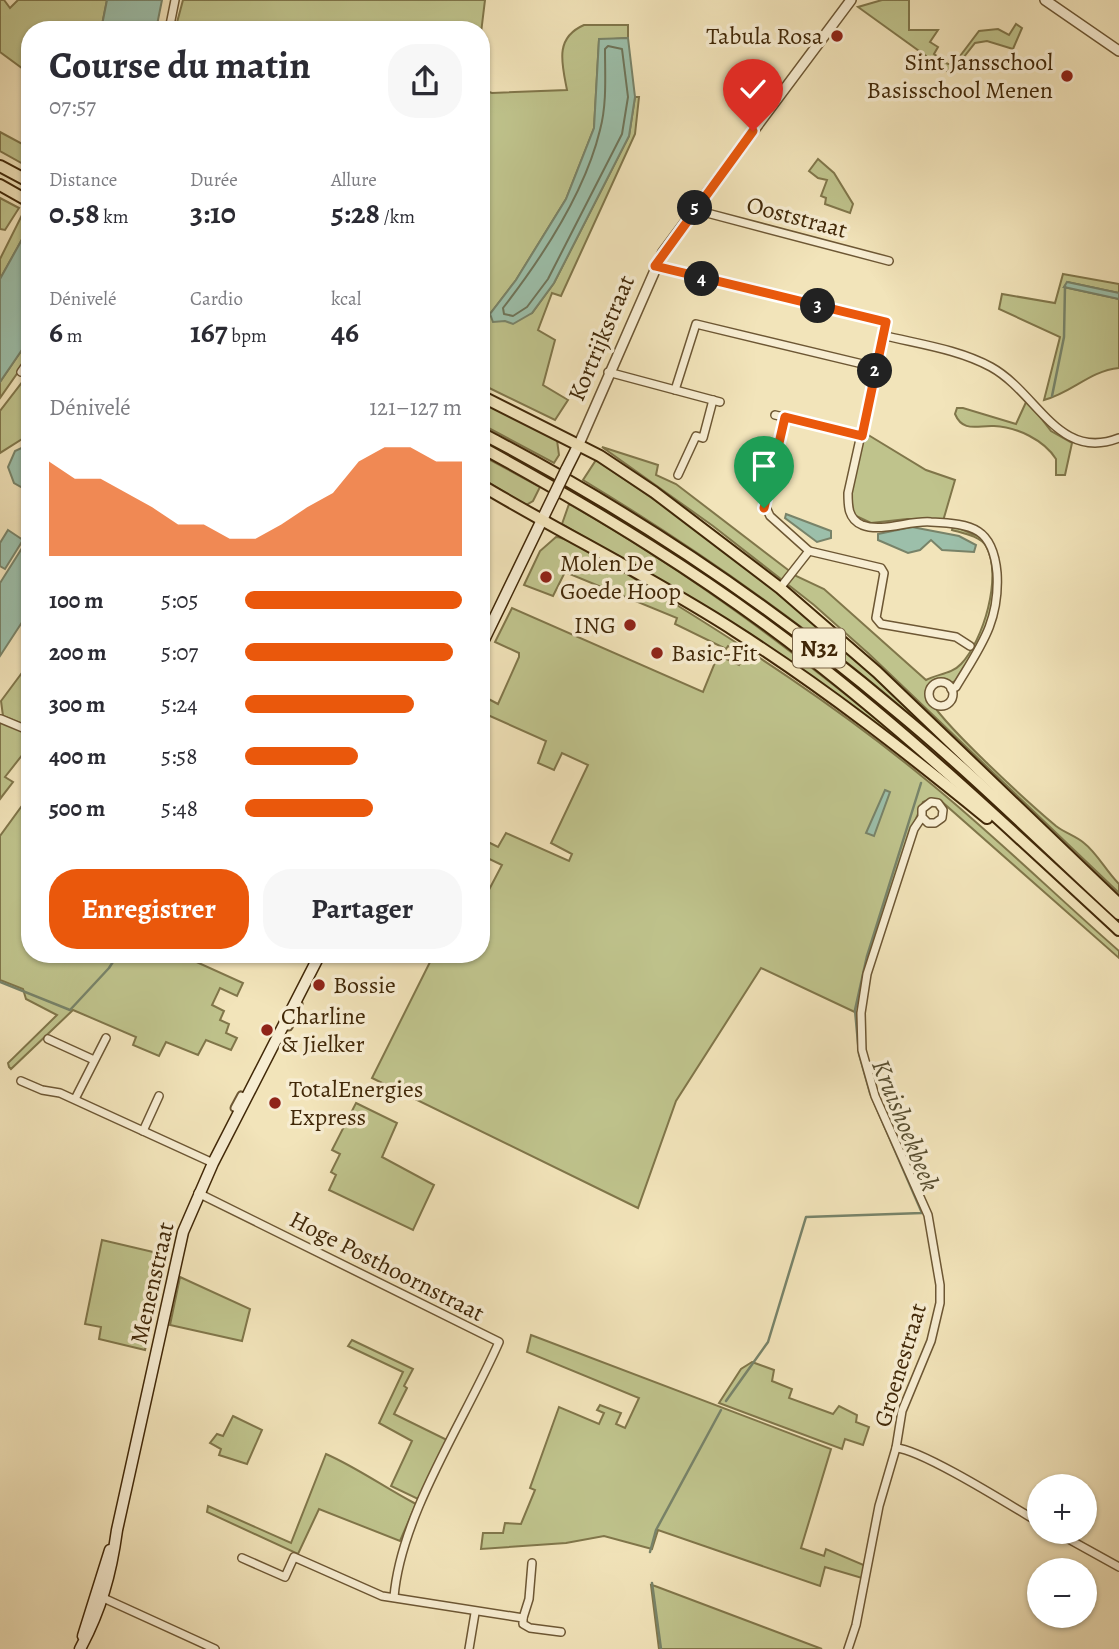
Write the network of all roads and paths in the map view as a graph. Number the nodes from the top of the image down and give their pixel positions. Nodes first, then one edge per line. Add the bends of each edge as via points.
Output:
1 (175, 0) edge
2 (1045, 0) edge
3 (852, 1) edge
4 (171, 21) edge
5 (1119, 51) edge
6 (3, 167) edge
7 (21, 177) edge
8 (0, 185) edge
9 (21, 197) edge
10 (697, 206) junction
11 (889, 261) dead end
12 (655, 266) junction
13 (882, 334) junction
14 (875, 368) junction
15 (608, 372) junction
16 (675, 390) junction
17 (490, 400) edge
18 (775, 415) dead end
19 (785, 417) junction
20 (862, 436) junction
21 (490, 438) edge
22 (1119, 438) edge
23 (579, 444) junction
24 (490, 452) edge
25 (678, 475) dead end
26 (490, 490) edge
27 (543, 520) junction
28 (809, 551) junction
29 (780, 588) junction
30 (490, 628) edge
31 (970, 646) dead end
32 (951, 689) dead end
33 (1, 719) edge
34 (21, 727) edge
35 (922, 817) dead end
36 (1024, 843) junction
37 (1119, 904) edge
38 (1119, 914) edge
39 (1119, 930) edge
40 (316, 963) edge
41 (106, 1038) dead end
42 (48, 1039) dead end
43 (94, 1060) junction
44 (21, 1081) dead end
45 (159, 1096) dead end
46 (75, 1099) junction
47 (143, 1131) junction
48 (213, 1163) junction
49 (198, 1193) junction
50 (896, 1448) junction
51 (1027, 1516) edge
52 (1077, 1544) edge
53 (242, 1558) dead end
54 (532, 1563) dead end
55 (1119, 1567) edge
56 (99, 1596) junction
57 (394, 1598) junction
58 (475, 1613) junction
59 (523, 1618) junction
60 (561, 1632) dead end
61 (80, 1649) edge
62 (215, 1649) edge
63 (468, 1649) edge
64 (848, 1649) edge

1 - 4 street
2 - 5 street
3 - 10 street, Kortrijkstraat
6 - 7 highway
8 - 9 highway
10 - 11 street, Ooststraat via 707,213
10 - 12 street, Kortrijkstraat
12 - 13 street via 886,322
12 - 15 street, Kortrijkstraat
13 - 14 street
13 - 22 street via 988,365 1023,389 1069,437 1094,443
14 - 16 street via 696,324
14 - 20 street
15 - 16 street
15 - 23 street, Kortrijkstraat
16 - 25 street via 717,401 703,438 696,436
17 - 23 highway
18 - 19 street
19 - 20 street
19 - 28 street via 764,508
20 - 32 street via 848,493 848,509 856,521 870,527 929,521 958,524 982,534 993,546 995,617
21 - 38 highway, N32 via 631,517 817,646 897,711
23 - 27 main road, Kortrijkstraat, bridge
23 - 29 highway via 654,492
24 - 36 highway, N32 via 626,529 742,607 888,720
26 - 27 highway
27 - 30 main road, Kortrijkstraat
27 - 36 highway via 641,573 779,660
28 - 29 street
28 - 31 street via 881,568 876,618 881,624 956,637
29 - 37 highway via 877,672
33 - 34 street
35 - 50 street, Groenestraat via 914,829 867,974 861,1013 867,1075 928,1215 940,1285 939,1316 902,1411
36 - 39 highway, N32
40 - 48 main road, Menenstraat
41 - 43 street
42 - 43 street
43 - 46 street
44 - 46 street
45 - 47 street
46 - 47 street
47 - 48 street
48 - 49 main road, Menenstraat
49 - 56 main road, Menenstraat via 175,1262
49 - 57 street, Hoge Posthoornstraat via 499,1342 409,1528 396,1571
50 - 51 street via 931,1461
50 - 64 street, Groenestraat
52 - 55 street
53 - 57 street via 285,1577 294,1557
54 - 59 street
56 - 61 main road, Menenstraat
56 - 62 street
57 - 58 street
58 - 59 street
58 - 63 street
59 - 60 street via 530,1629

